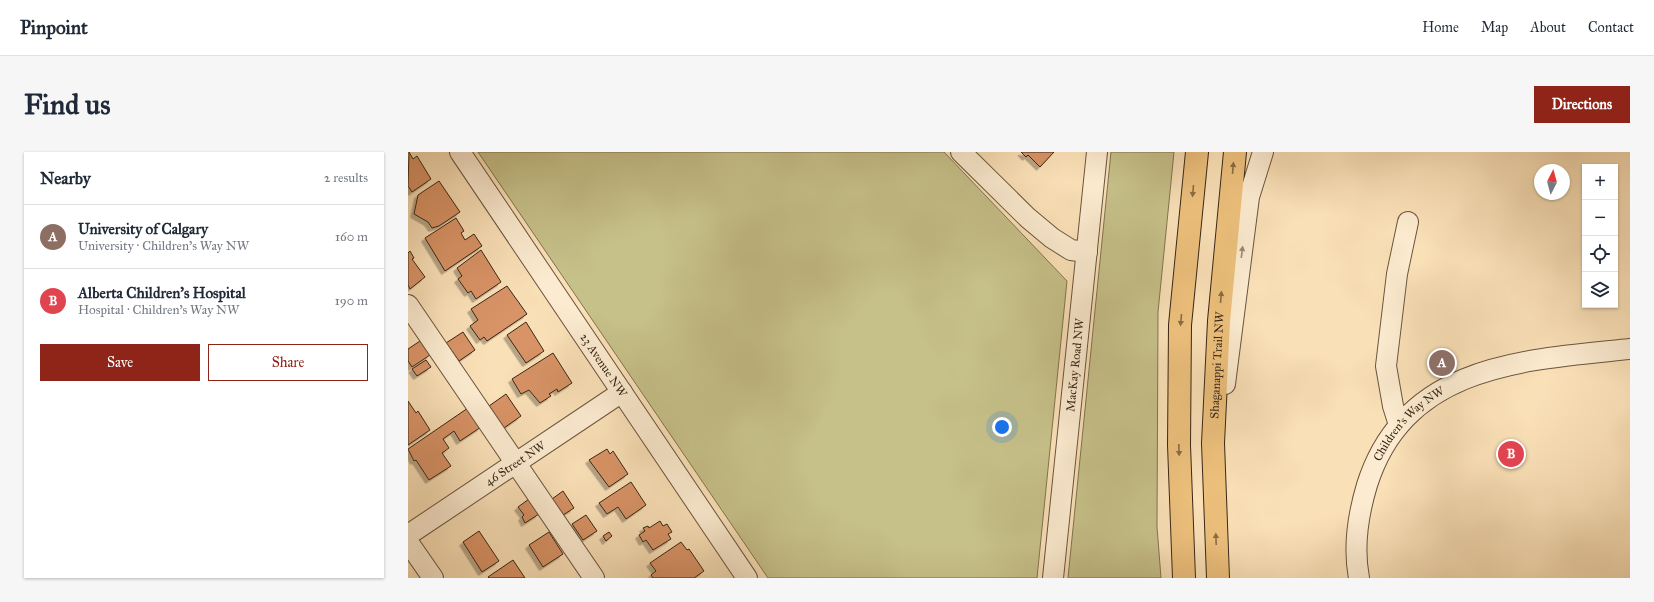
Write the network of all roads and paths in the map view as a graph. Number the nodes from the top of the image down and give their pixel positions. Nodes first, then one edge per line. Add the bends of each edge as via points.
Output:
1 (460, 152) edge
2 (961, 152) edge
3 (1097, 152) edge
4 (1197, 152) edge
5 (1235, 152) edge
6 (1263, 152) edge
7 (1408, 222) dead end
8 (1087, 252) junction
9 (408, 305) edge
10 (1630, 349) edge
11 (622, 392) junction
12 (1399, 425) junction
13 (1213, 443) junction
14 (515, 462) junction
15 (408, 535) edge
16 (408, 542) edge
17 (432, 578) edge
18 (594, 578) edge
19 (747, 578) edge
20 (1053, 578) edge
21 (1184, 578) edge
22 (1218, 578) edge
23 (1359, 578) edge

1 - 11 street, 23 Avenue NW
2 - 8 street via 1052,238 1072,250
3 - 8 street, MacKay Road NW
4 -> 21 main road via 1180,325 1178,445
13 -> 5 main road, Shaganappi Trail NW via 1219,321
13 -> 6 street via 1222,409 1249,197
7 - 12 street via 1397,274 1386,366
8 - 20 street, MacKay Road NW
9 - 14 street
10 - 12 street, Children's Way NW via 1529,360 1492,368 1456,382 1427,399
11 - 14 street, 46 Street NW
11 - 19 street, 23 Avenue NW
12 - 23 street, Children's Way NW via 1382,449 1360,508 1357,538
22 -> 13 main road, Shaganappi Trail NW
14 - 15 street, 46 Street NW
14 - 18 street
16 - 17 street

